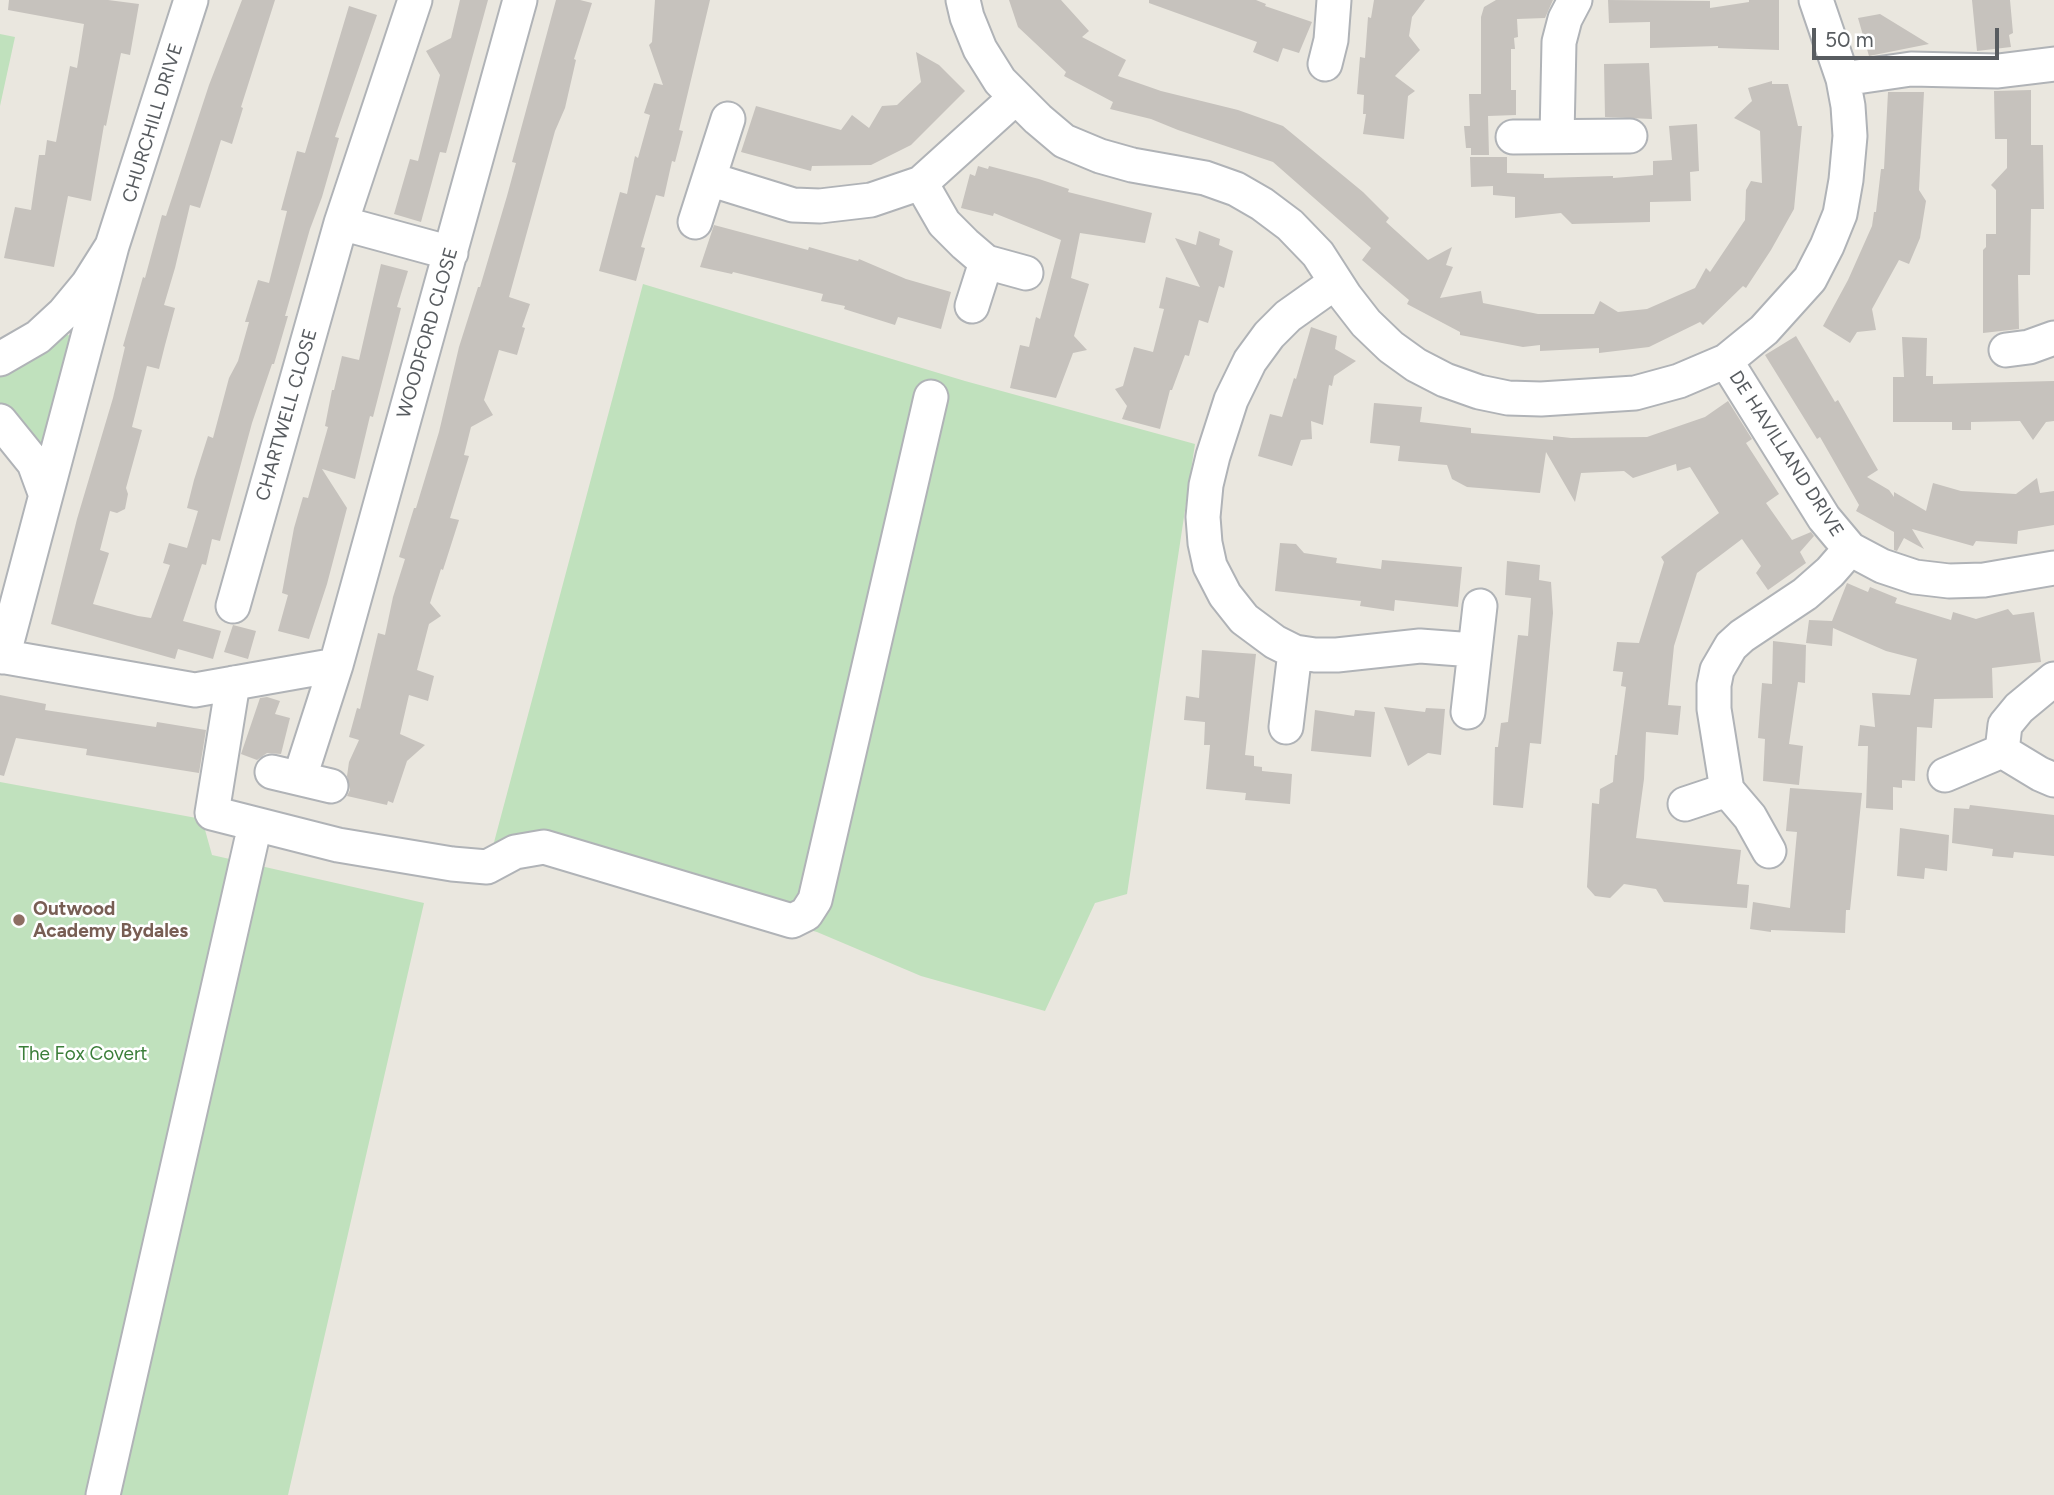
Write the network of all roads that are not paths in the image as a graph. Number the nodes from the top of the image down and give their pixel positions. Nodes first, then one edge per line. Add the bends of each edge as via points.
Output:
1 (191, 0) edge
2 (415, 0) edge
3 (520, 0) edge
4 (963, 0) edge
5 (1334, 0) edge
6 (1575, 0) edge
7 (1816, 0) edge
8 (1325, 64) dead end
9 (2054, 64) edge
10 (1843, 79) junction
11 (1015, 98) junction
12 (728, 119) dead end
13 (1557, 136) junction
14 (1630, 136) dead end
15 (1513, 137) dead end
16 (709, 179) junction
17 (921, 183) junction
18 (695, 222) dead end
19 (341, 223) junction
20 (113, 246) junction
21 (451, 253) junction
22 (986, 262) junction
23 (1026, 273) dead end
24 (1336, 282) junction
25 (972, 306) dead end
26 (2054, 338) edge
27 (2006, 350) dead end
28 (0, 359) edge
29 (1726, 361) junction
30 (931, 397) dead end
31 (0, 421) edge
32 (45, 493) junction
33 (1850, 549) junction
34 (2052, 576) edge
35 (233, 606) dead end
36 (1480, 606) dead end
37 (1474, 649) junction
38 (1294, 652) junction
39 (1, 657) edge
40 (336, 665) junction
41 (2054, 679) edge
42 (233, 684) junction
43 (1468, 712) dead end
44 (1286, 727) dead end
45 (2002, 751) junction
46 (1945, 775) dead end
47 (301, 778) dead end
48 (2054, 780) edge
49 (1727, 790) junction
50 (1685, 804) dead end
51 (255, 825) junction
52 (1769, 851) dead end
53 (103, 1495) edge

1 - 20 street, CHURCHILL DRIVE
2 - 19 street, CHARTWELL CLOSE
3 - 21 street, WOODFORD CLOSE
4 - 11 street via 980,49
5 - 8 street
6 - 13 street via 1559,43
7 - 10 street
9 - 10 street via 1998,71 1911,69
10 - 29 street via 1850,136 1846,180 1840,214 1827,246 1810,279 1789,305
11 - 17 street
11 - 24 street via 1064,141 1088,151 1132,166 1205,178 1236,189 1290,225 1318,254
12 - 16 street
13 - 14 street
13 - 15 street
16 - 17 street via 793,205 820,206 871,201
16 - 18 street
17 - 22 street via 944,223
19 - 21 street
19 - 35 street, CHARTWELL CLOSE
20 - 28 street, CHURCHILL DRIVE via 64,313 38,337
20 - 32 street, CHURCHILL DRIVE
21 - 40 street, WOODFORD CLOSE
22 - 23 street
22 - 25 street
24 - 29 street via 1391,348 1445,380 1499,396 1541,399 1634,393
24 - 38 street via 1288,316 1250,361 1231,400 1206,485 1205,543 1210,566 1225,595 1244,619
26 - 27 street
29 - 33 street, DE HAVILLAND DRIVE via 1824,518
30 - 51 street via 815,900 806,914 792,920 772,916 544,847 515,852 487,867 338,845
31 - 32 street via 34,463
32 - 39 street, CHURCHILL DRIVE
33 - 34 street, DE HAVILLAND DRIVE via 1915,577 1950,581
33 - 49 street via 1805,594 1742,636 1724,656 1714,685 1714,709
36 - 37 street
37 - 38 street via 1420,646 1337,655
37 - 43 street
38 - 44 street
39 - 42 street via 195,690
40 - 42 street
40 - 47 street, WOODFORD CLOSE
41 - 45 street via 2005,725
42 - 51 street via 212,813
45 - 46 street
45 - 48 street
49 - 50 street
49 - 52 street via 1750,817
51 - 53 street

